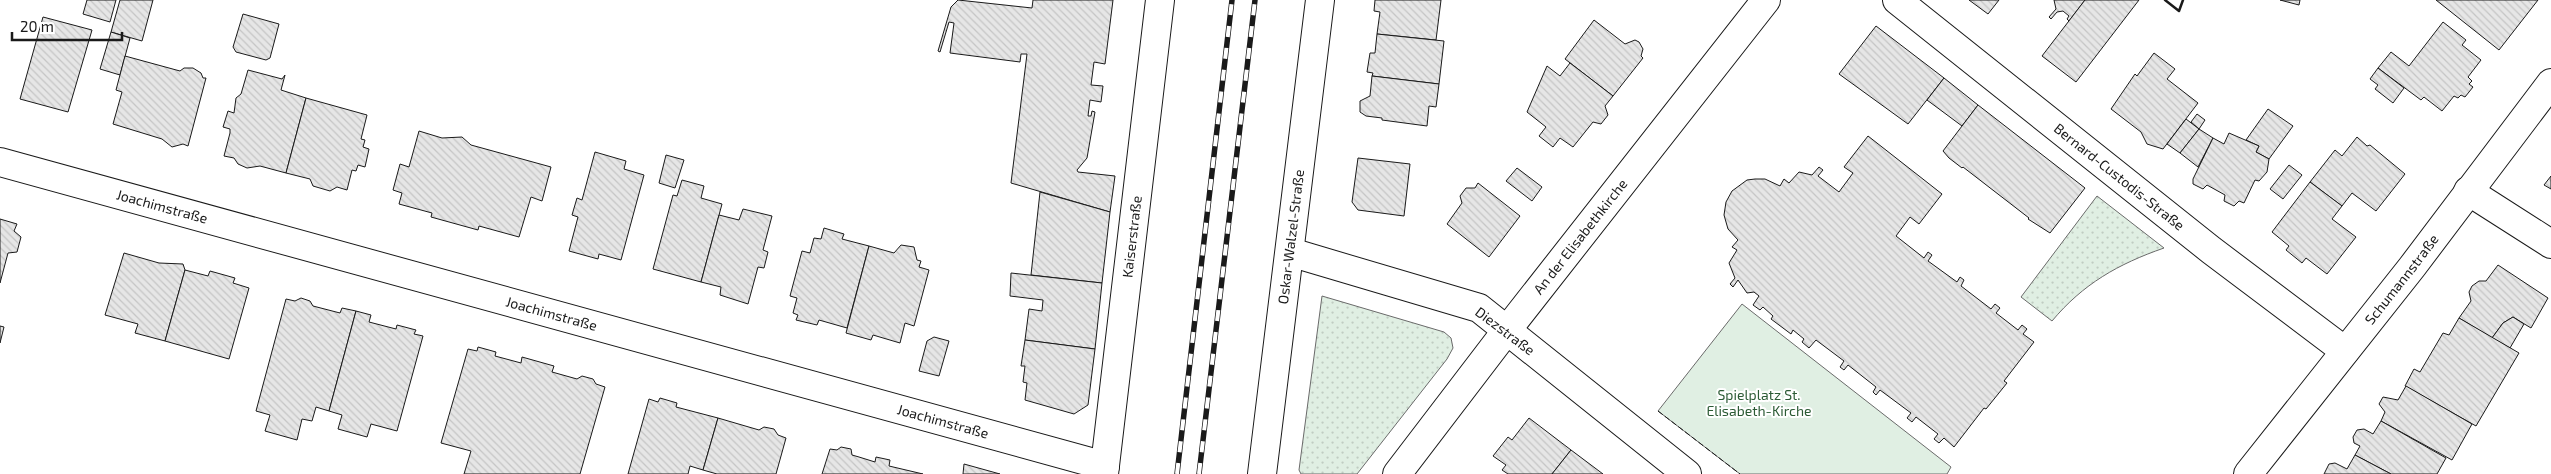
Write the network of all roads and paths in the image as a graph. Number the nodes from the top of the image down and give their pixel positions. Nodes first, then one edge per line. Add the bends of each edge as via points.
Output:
1 (1160, 0) edge
2 (1320, 0) edge
3 (1766, 0) edge
4 (1896, 0) edge
5 (2551, 83) edge
6 (0, 162) edge
7 (2468, 191) junction
8 (2551, 244) edge
9 (1290, 252) junction
10 (1507, 330) junction
11 (2345, 351) junction
12 (1104, 470) edge
13 (1262, 474) edge
14 (1397, 474) edge
15 (1687, 474) edge
16 (2248, 474) edge

1 - 12 street, Kaiserstraße
2 - 9 street, Oskar-Walzel-Straße
3 - 10 street, An der Elisabethkirche
4 - 11 street, Bernard-Custodis-Straße
5 - 7 street, Schumannstraße
6 - 12 street, Joachimstraße
7 - 8 street
7 - 11 street, Schumannstraße
9 - 10 street, Diezstraße via 1479,308
9 - 13 street, Oskar-Walzel-Straße
10 - 14 street, An der Elisabethkirche
10 - 15 street, Diezstraße
11 - 16 street, Schumannstraße

